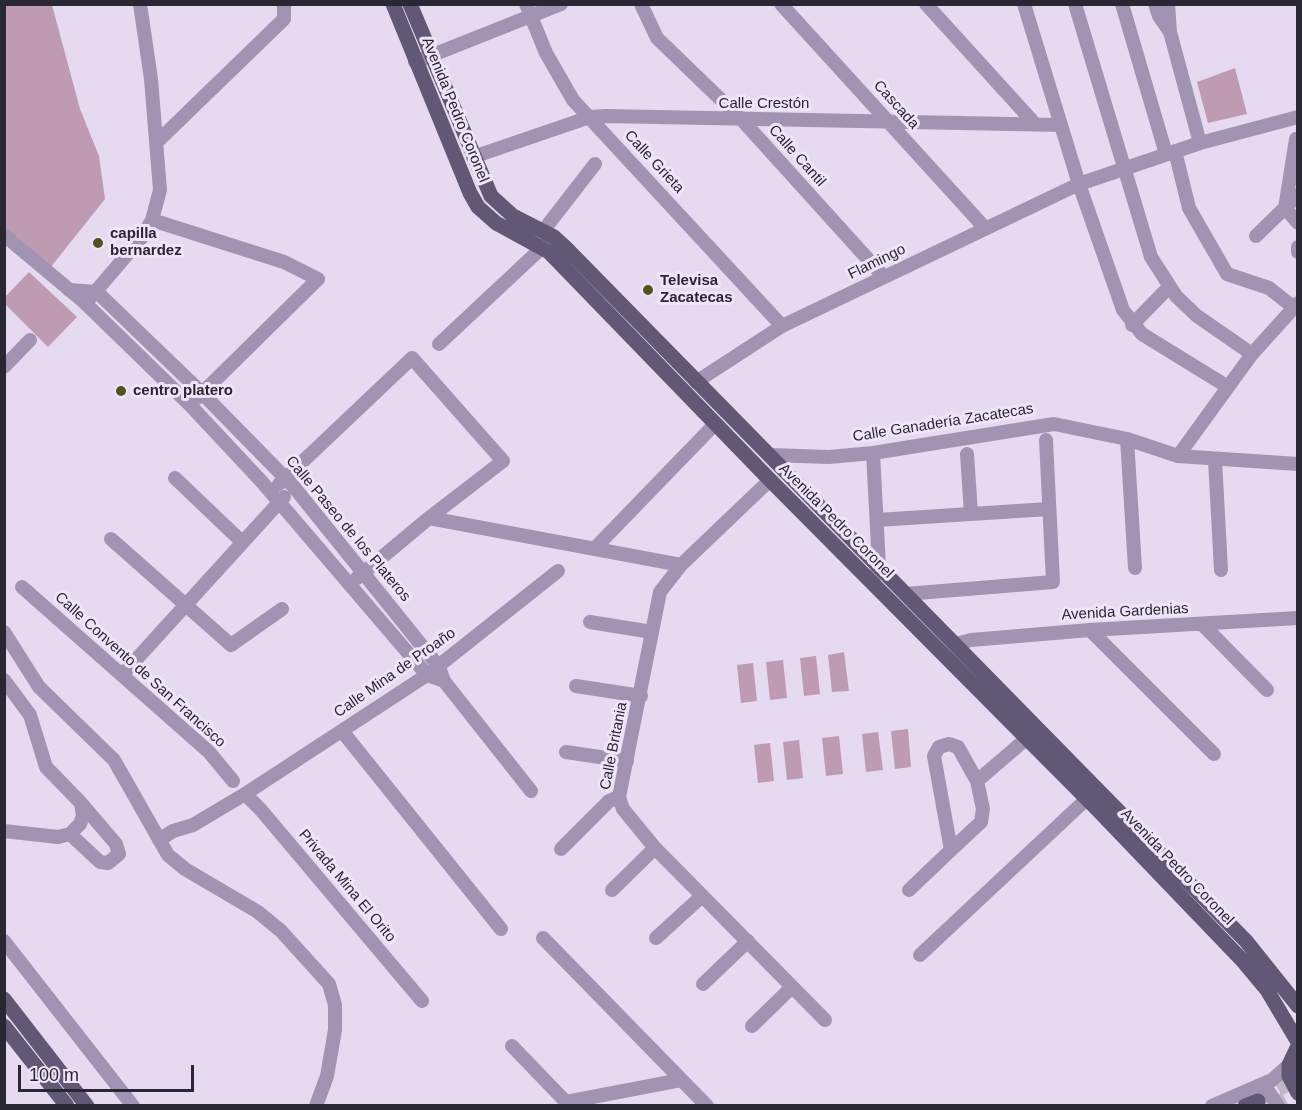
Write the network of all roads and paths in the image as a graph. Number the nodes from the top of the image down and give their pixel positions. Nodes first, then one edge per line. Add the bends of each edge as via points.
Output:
1 (140, 4) edge
2 (284, 4) edge
3 (393, 4) edge
4 (410, 4) edge
5 (561, 4) edge
6 (641, 4) edge
7 (781, 4) edge
8 (926, 4) edge
9 (1024, 4) edge
10 (1075, 4) edge
11 (1122, 4) edge
12 (1155, 4) edge
13 (1168, 4) edge
14 (528, 10) edge
15 (1170, 32) junction
16 (432, 55) junction
17 (416, 62) junction
18 (590, 117) junction
19 (1298, 117) edge
20 (1283, 120) junction
21 (743, 121) junction
22 (889, 122) junction
23 (1035, 124) junction
24 (1061, 125) junction
25 (1297, 139) edge
26 (158, 141) junction
27 (1200, 142) junction
28 (1171, 153) junction
29 (473, 157) junction
30 (595, 164) dead end
31 (1123, 168) junction
32 (1079, 184) junction
33 (1298, 195) edge
34 (1285, 208) junction
35 (152, 220) junction
36 (1298, 223) edge
37 (986, 228) junction
38 (548, 234) junction
39 (4, 235) edge
40 (1256, 236) dead end
41 (1298, 247) edge
42 (541, 248) junction
43 (1298, 252) edge
44 (884, 277) junction
45 (1169, 287) junction
46 (69, 290) junction
47 (97, 292) junction
48 (84, 302) junction
49 (1295, 305) edge
50 (1132, 325) junction
51 (782, 326) junction
52 (633, 327) junction
53 (30, 340) dead end
54 (439, 344) dead end
55 (1252, 354) junction
56 (4, 367) edge
57 (696, 382) junction
58 (1228, 387) junction
59 (202, 393) junction
60 (190, 405) junction
61 (715, 424) junction
62 (1128, 439) junction
63 (1046, 440) dead end
64 (873, 453) junction
65 (967, 454) dead end
66 (770, 455) junction
67 (1178, 456) junction
68 (1215, 460) junction
69 (1298, 464) edge
70 (175, 478) dead end
71 (770, 480) junction
72 (290, 482) junction
73 (275, 497) junction
74 (1049, 509) junction
75 (971, 513) junction
76 (429, 518) junction
77 (877, 520) junction
78 (111, 539) dead end
79 (242, 542) junction
80 (595, 548) junction
81 (681, 565) junction
82 (879, 566) junction
83 (1135, 568) dead end
84 (1221, 570) dead end
85 (558, 571) dead end
86 (362, 573) junction
87 (351, 583) junction
88 (873, 584) junction
89 (22, 587) dead end
90 (905, 594) junction
91 (186, 606) junction
92 (282, 609) dead end
93 (1298, 618) edge
94 (590, 622) dead end
95 (1202, 624) junction
96 (1090, 630) junction
97 (4, 632) edge
98 (652, 632) junction
99 (956, 644) junction
100 (433, 671) junction
101 (122, 675) junction
102 (4, 680) edge
103 (576, 686) dead end
104 (1267, 690) dead end
105 (641, 696) junction
106 (342, 731) junction
107 (1026, 739) junction
108 (566, 752) dead end
109 (1214, 754) dead end
110 (627, 761) junction
111 (233, 781) dead end
112 (977, 781) junction
113 (531, 791) dead end
114 (245, 794) junction
115 (1092, 794) junction
116 (619, 796) junction
117 (81, 803) junction
118 (4, 831) edge
119 (64, 836) junction
120 (159, 840) junction
121 (655, 848) junction
122 (561, 849) dead end
123 (951, 850) junction
124 (612, 890) dead end
125 (909, 890) dead end
126 (702, 896) junction
127 (501, 929) dead end
128 (543, 938) dead end
129 (656, 938) dead end
130 (4, 941) edge
131 (748, 941) junction
132 (920, 955) dead end
133 (703, 984) dead end
134 (792, 987) junction
135 (4, 999) edge
136 (422, 1000) dead end
137 (1298, 1006) edge
138 (825, 1020) dead end
139 (4, 1026) edge
140 (752, 1026) dead end
141 (1298, 1044) edge
142 (512, 1046) dead end
143 (1289, 1065) junction
144 (681, 1080) junction
145 (1298, 1093) edge
146 (1253, 1098) edge
147 (66, 1105) edge
148 (87, 1106) edge
149 (133, 1106) edge
150 (316, 1106) edge
151 (707, 1106) edge
152 (1212, 1106) edge
153 (1278, 1106) edge

1 - 26 street
2 - 26 street via 284,19
3 - 17 main road, Avenida Pedro Coronel
4 - 16 main road, Avenida Pedro Coronel
5 - 14 street
6 - 21 street, Calle Cantil via 657,38
7 - 22 street, Cascada
8 - 23 street
9 - 24 street
10 - 31 street
11 - 28 street
12 - 15 street
13 - 15 street
14 - 16 street
14 - 18 street, Calle Grieta via 559,80
15 - 27 street
16 - 17 street
16 - 29 main road, Avenida Pedro Coronel
17 - 42 main road, Avenida Pedro Coronel via 478,207 496,223
18 - 21 street, Calle Crestón
18 - 29 street, Calle Crestón
18 - 51 street, Calle Grieta
19 - 20 street, Flamingo
20 - 25 street
20 - 27 street, Flamingo
21 - 22 street, Calle Crestón
21 - 44 street, Calle Cantil
22 - 23 street, Calle Crestón
22 - 37 street, Cascada
23 - 24 street, Calle Crestón
24 - 32 street
25 - 34 street
26 - 35 street via 160,190
27 - 28 street, Flamingo
28 - 31 street, Flamingo
28 - 49 street via 1189,208 1227,274 1269,288
29 - 38 main road, Avenida Pedro Coronel via 496,202 513,216
30 - 38 street
31 - 32 street, Flamingo
31 - 45 street via 1151,257
32 - 37 street, Flamingo
32 - 50 street
33 - 34 street
34 - 36 street
34 - 40 street
35 - 47 street
35 - 59 street via 284,262 318,279
37 - 44 street, Flamingo
38 - 42 street
38 - 52 main road, Avenida Pedro Coronel
39 - 46 street
41 - 43 street
42 - 52 main road, Avenida Pedro Coronel
42 - 54 street
44 - 51 street, Flamingo
45 - 50 street
45 - 55 street via 1197,315
46 - 47 street
46 - 48 street
47 - 48 street
47 - 59 street, Calle Paseo de los Plateros
48 - 60 street
49 - 55 street
50 - 58 street
51 - 57 street, Flamingo
52 - 57 main road, Avenida Pedro Coronel
52 - 61 main road, Avenida Pedro Coronel
53 - 56 street
55 - 58 street
57 - 66 main road, Avenida Pedro Coronel
58 - 67 street
59 - 60 street
59 - 72 street, Calle Paseo de los Plateros
60 - 73 street
61 - 71 main road, Avenida Pedro Coronel
61 - 80 street
62 - 64 street, Calle Ganadería Zacatecas via 1042,424
62 - 67 street, Calle Ganadería Zacatecas
62 - 83 street
63 - 74 street
64 - 66 street, Calle Ganadería Zacatecas via 829,457
64 - 77 street
65 - 75 street
66 - 82 main road, Avenida Pedro Coronel
67 - 68 street, Calle Ganadería Zacatecas
68 - 69 street, Calle Ganadería Zacatecas
68 - 84 street
70 - 79 street
71 - 81 street, Calle Britania
71 - 88 main road, Avenida Pedro Coronel
72 - 73 street
72 - 76 street via 412,358 503,461
72 - 86 street, Calle Paseo de los Plateros
73 - 79 street
73 - 87 street
74 - 75 street
74 - 90 street via 1053,582
75 - 77 street
76 - 80 street
76 - 86 street
77 - 82 street
78 - 91 street
79 - 91 street
80 - 81 street
81 - 98 street, Calle Britania via 660,592
82 - 88 street
82 - 90 main road, Avenida Pedro Coronel
85 - 100 street, Calle Mina de Proaño
86 - 87 street
86 - 100 street, Calle Paseo de los Plateros
87 - 100 street
88 - 107 main road, Avenida Pedro Coronel
89 - 101 street, Calle Convento de San Francisco
90 - 99 main road, Avenida Pedro Coronel
91 - 92 street via 231,645
91 - 101 street
93 - 95 street, Avenida Gardenias
94 - 98 street
95 - 96 street, Avenida Gardenias
95 - 104 street
96 - 99 street, Avenida Gardenias
96 - 109 street
97 - 120 street via 39,687 114,760
98 - 105 street, Calle Britania
99 - 115 main road, Avenida Pedro Coronel
100 - 106 street, Calle Mina de Proaño
100 - 113 street
101 - 111 street, Calle Convento de San Francisco via 209,752
102 - 117 street via 30,715 46,767
103 - 105 street
105 - 110 street, Calle Britania
106 - 114 street, Calle Mina de Proaño
106 - 127 street
107 - 112 street
107 - 115 main road, Avenida Pedro Coronel
108 - 110 street
110 - 116 street, Calle Britania
112 - 123 street via 983,809 981,822
112 - 123 street via 958,747 939,747 934,756
114 - 120 street, Calle Mina de Proaño via 186,829 173,831
114 - 136 street, Privada Mina El Orito
115 - 132 street
115 - 137 main road, Avenida Pedro Coronel via 1246,941
115 - 141 main road, Avenida Pedro Coronel via 1267,990
116 - 121 street, Calle Britania via 623,809
116 - 122 street via 609,801
117 - 119 street via 83,816
117 - 119 street via 116,844 119,854 108,863 100,861
118 - 119 street
120 - 150 street via 168,855 185,870 258,912 281,931 329,984 335,1005 334,1038 327,1077
121 - 124 street
121 - 126 street, Calle Britania
123 - 125 street
126 - 129 street
126 - 131 street, Calle Britania
128 - 144 street
130 - 149 street
131 - 133 street
131 - 134 street, Calle Britania
134 - 138 street, Calle Britania
134 - 140 street
135 - 148 main road
139 - 147 main road
141 - 143 main road
142 - 144 street via 566,1102
143 - 145 main road
143 - 146 street
144 - 151 street
146 - 152 street
146 - 153 street via 1269,1092

